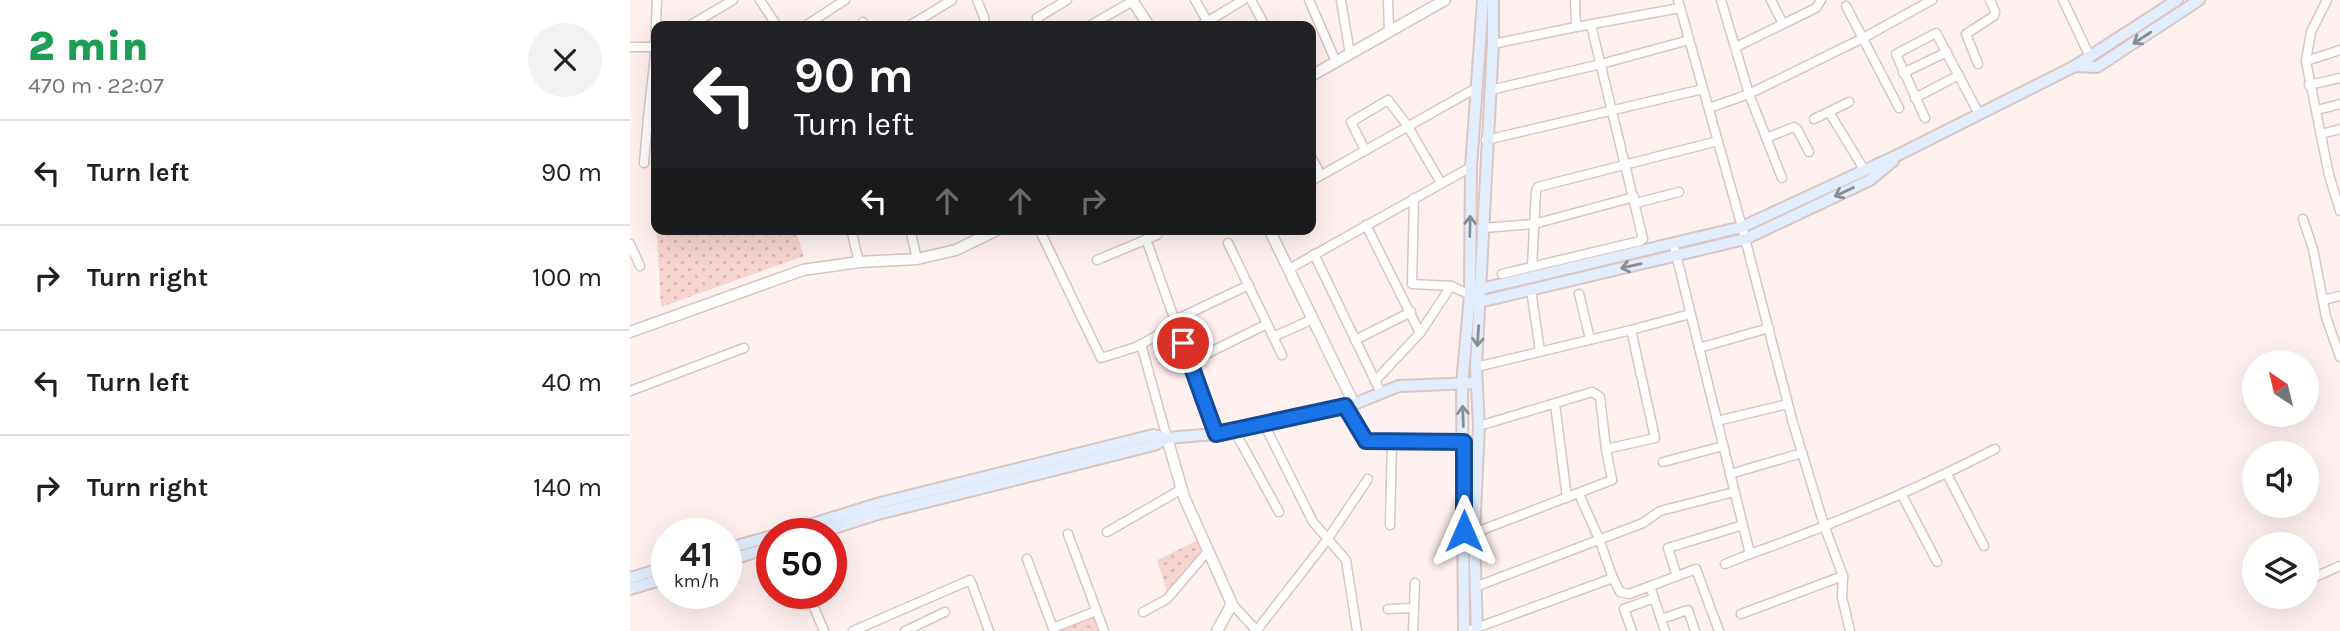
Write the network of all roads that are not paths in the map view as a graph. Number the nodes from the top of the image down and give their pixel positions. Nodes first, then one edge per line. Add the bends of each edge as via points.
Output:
1 (657, 0) edge
2 (733, 0) edge
3 (760, 0) edge
4 (845, 0) edge
5 (952, 0) edge
6 (977, 0) edge
7 (1067, 0) edge
8 (1133, 0) edge
9 (1195, 0) edge
10 (1243, 0) edge
11 (1251, 0) edge
12 (1309, 0) edge
13 (1341, 0) edge
14 (1388, 0) edge
15 (1445, 0) edge
16 (1483, 0) edge
17 (1493, 0) edge
18 (1574, 0) edge
19 (1721, 0) edge
20 (1771, 0) edge
21 (1821, 0) edge
22 (1932, 0) edge
23 (1990, 0) edge
24 (2063, 0) edge
25 (2177, 0) edge
26 (2199, 0) edge
27 (2327, 0) edge
28 (1679, 4) edge
29 (1846, 6) dead end
30 (656, 21) edge
31 (698, 21) edge
32 (774, 21) edge
33 (813, 21) edge
34 (917, 21) edge
35 (984, 21) edge
36 (1038, 21) edge
37 (1097, 21) edge
38 (1146, 21) edge
39 (1204, 21) edge
40 (1212, 21) edge
41 (1262, 21) edge
42 (1783, 24) junction
43 (1591, 25) junction
44 (1576, 27) junction
45 (1389, 32) junction
46 (1863, 38) junction
47 (1689, 40) junction
48 (1493, 44) junction
49 (630, 47) edge
50 (651, 47) edge
51 (1736, 47) junction
52 (2340, 50) edge
53 (1947, 52) junction
54 (1350, 54) junction
55 (2090, 57) junction
56 (2306, 61) junction
57 (1336, 62) junction
58 (1601, 64) junction
59 (1978, 64) dead end
60 (2075, 66) junction
61 (1316, 73) edge
62 (1903, 73) junction
63 (1959, 75) junction
64 (2340, 78) edge
65 (2309, 85) junction
66 (1478, 87) junction
67 (651, 88) edge
68 (1703, 89) junction
69 (1490, 90) junction
70 (1749, 94) junction
71 (1915, 98) junction
72 (1849, 103) dead end
73 (2340, 104) edge
74 (1709, 108) junction
75 (1899, 108) dead end
76 (1612, 110) junction
77 (2317, 110) junction
78 (1829, 112) junction
79 (1979, 114) junction
80 (651, 116) edge
81 (648, 118) junction
82 (1925, 118) dead end
83 (1814, 119) dead end
84 (1407, 125) junction
85 (2340, 129) edge
86 (2321, 134) junction
87 (1766, 138) junction
88 (1486, 140) junction
89 (1718, 141) junction
90 (1365, 150) junction
91 (1809, 152) dead end
92 (1900, 154) junction
93 (644, 163) dead end
94 (1626, 164) junction
95 (1316, 166) edge
96 (1471, 167) junction
97 (1865, 171) junction
98 (1321, 175) junction
99 (1316, 178) edge
100 (1782, 178) dead end
101 (1441, 183) junction
102 (1679, 192) dead end
103 (1414, 198) junction
104 (2338, 198) edge
105 (1635, 200) junction
106 (2340, 211) edge
107 (2304, 219) dead end
108 (1534, 224) junction
109 (1366, 225) junction
110 (1482, 228) junction
111 (1744, 233) junction
112 (852, 235) edge
113 (911, 235) edge
114 (986, 235) edge
115 (1042, 235) edge
116 (1155, 235) edge
117 (1272, 235) edge
118 (1146, 239) junction
119 (1228, 243) dead end
120 (630, 244) edge
121 (1675, 249) junction
122 (1314, 254) junction
123 (917, 259) junction
124 (1097, 260) dead end
125 (859, 262) junction
126 (640, 266) dead end
127 (1532, 267) junction
128 (1289, 269) junction
129 (1502, 274) dead end
130 (1412, 284) junction
131 (1248, 285) junction
132 (1397, 285) junction
133 (1451, 286) junction
134 (1481, 289) junction
135 (1531, 289) junction
136 (1579, 294) dead end
137 (2340, 296) edge
138 (1469, 300) junction
139 (2323, 300) junction
140 (1480, 302) junction
141 (1411, 312) junction
142 (1690, 313) junction
143 (1313, 319) junction
144 (1176, 323) junction
145 (1267, 324) junction
146 (1769, 328) junction
147 (1631, 330) junction
148 (630, 332) edge
149 (1420, 333) junction
150 (1273, 337) junction
151 (1590, 339) junction
152 (1355, 340) junction
153 (1141, 344) junction
154 (744, 348) dead end
155 (1699, 348) junction
156 (1540, 351) junction
157 (1282, 355) dead end
158 (2340, 357) edge
159 (1190, 362) junction
160 (1476, 367) junction
161 (1375, 381) junction
162 (1476, 383) junction
163 (1462, 384) junction
164 (630, 391) edge
165 (1381, 393) junction
166 (1555, 404) junction
167 (1788, 404) junction
168 (1350, 405) junction
169 (1717, 421) junction
170 (1264, 424) junction
171 (1479, 426) junction
172 (1234, 430) junction
173 (1216, 434) junction
174 (1167, 438) junction
175 (1392, 441) junction
176 (1464, 442) junction
177 (1723, 446) junction
178 (1606, 449) junction
179 (1995, 449) dead end
180 (1802, 453) junction
181 (1663, 462) dead end
182 (1730, 474) junction
183 (1947, 474) junction
184 (1368, 479) dead end
185 (1182, 489) junction
186 (1734, 492) junction
187 (1578, 494) junction
188 (1902, 495) junction
189 (1567, 498) junction
190 (1279, 512) dead end
191 (831, 518) edge
192 (847, 524) edge
193 (1390, 525) dead end
194 (1743, 525) junction
195 (1825, 528) junction
196 (1107, 532) dead end
197 (1474, 533) junction
198 (1068, 534) dead end
199 (1599, 539) junction
200 (1327, 540) junction
201 (1984, 546) dead end
202 (1208, 551) junction
203 (1751, 554) junction
204 (1027, 559) dead end
205 (1937, 562) dead end
206 (1725, 564) dead end
207 (2340, 566) edge
208 (651, 572) edge
209 (2319, 575) edge
210 (1677, 576) junction
211 (1843, 576) junction
212 (630, 578) edge
213 (1613, 578) junction
214 (651, 583) edge
215 (1415, 583) dead end
216 (1650, 586) junction
217 (1475, 587) junction
218 (630, 589) edge
219 (1654, 598) junction
220 (1232, 604) junction
221 (1414, 608) junction
222 (815, 609) edge
223 (1388, 609) dead end
224 (1096, 611) junction
225 (945, 612) dead end
226 (1143, 612) dead end
227 (1741, 614) dead end
228 (1661, 620) junction
229 (1053, 630) edge
230 (824, 631) edge
231 (853, 631) edge
232 (905, 631) edge
233 (989, 631) edge
234 (1104, 631) edge
235 (1217, 631) edge
236 (1257, 631) edge
237 (1357, 631) edge
238 (1413, 631) edge
239 (1471, 631) edge
240 (1632, 631) edge
241 (1665, 631) edge
242 (1695, 631) edge
243 (1720, 631) edge
244 (1850, 631) edge

1 - 30 street
2 - 31 street
3 - 32 street
4 - 33 street
5 - 34 street
6 - 35 street
7 - 36 street
8 - 37 street
8 - 38 street
9 - 39 street
10 - 40 street
11 - 41 street
12 - 57 street
13 - 54 street
14 - 45 street
15 - 45 street
16 - 66 main road
17 - 48 main road
18 - 44 street
19 - 51 street
20 - 42 street
21 - 42 street via 1816,8
22 - 46 street
23 - 59 street via 1994,16 1966,34
24 - 55 street
25 - 55 main road
26 -> 60 main road via 2097,67
27 - 56 street via 2311,32
28 - 43 street
28 - 47 street
29 - 46 street
42 - 51 street
43 - 44 street
43 - 58 street
44 - 48 street
45 - 54 street
46 - 70 street
46 - 75 street
47 - 58 street
47 - 68 street
48 - 69 main road
49 - 50 street
51 - 70 street
52 - 56 street
53 - 62 street
53 - 62 street via 1934,33 1896,52
53 - 63 street
54 - 57 street
55 - 60 main road
56 - 65 street
57 - 61 street
58 - 69 street
58 - 76 street
60 - 79 main road
62 - 71 street
63 - 71 street
63 - 79 street
64 - 65 street
65 - 77 street
66 - 84 street
66 - 96 main road
67 - 81 street
68 - 74 street
68 - 76 street
69 - 88 main road
70 - 74 street
70 - 87 street
71 - 82 street
72 - 78 street
73 - 77 street
74 - 89 street
76 - 88 street
76 - 94 street
77 - 86 street
78 - 83 street
78 - 97 street
79 - 92 main road
80 - 81 street
81 - 93 street
84 - 90 street
84 - 90 street via 1388,100 1379,105 1351,122
84 - 101 street
85 - 86 street
86 - 104 street
87 - 91 street via 1795,127
87 - 100 street
88 - 110 main road
89 - 94 street
89 - 111 street
90 - 98 street
92 - 97 main road
92 -> 111 main road via 1870,180
94 - 105 street
94 - 108 street via 1538,187
95 - 98 street
96 - 101 street
138 -> 96 main road
97 - 111 main road
98 - 99 street
101 - 103 street
102 - 105 street
103 - 109 street
103 - 130 street
104 - 106 street
105 - 108 street
105 - 127 street via 1642,240
107 - 139 street
108 - 110 street
108 - 127 street
109 - 122 street
109 - 132 street
110 - 134 main road
111 - 121 main road
111 - 146 street
112 - 125 street
113 - 123 street
114 - 123 street via 956,250
115 - 153 street via 1101,358
116 - 118 street
117 - 128 street
118 - 124 street
118 - 144 street
119 - 131 street
120 - 126 street
121 - 134 main road
121 -> 135 main road
121 - 142 street
122 - 128 street
122 - 152 street
123 - 125 street
125 - 148 street via 803,270
127 - 129 street
128 - 143 street
130 - 132 street
130 - 133 street
131 - 144 street
131 - 145 street
132 - 141 street
133 - 138 street
133 - 149 street
134 - 138 main road
134 - 140 main road
135 - 140 main road
135 - 156 street
136 - 151 street
137 - 139 street
138 - 140 main road
138 - 163 main road
139 - 158 street
140 -> 160 main road
141 - 149 street
141 - 152 street
142 - 147 street
142 - 155 street
143 - 150 street
143 - 168 street
144 - 153 street
144 - 159 street
145 - 150 street
145 - 159 street
146 - 155 street
146 - 167 street
147 - 151 street
147 - 178 street via 1655,438
149 - 161 street
150 - 157 street
151 - 156 street
152 - 161 street
153 - 174 street
154 - 164 street
155 - 169 street
156 - 160 street
159 - 173 street
160 - 162 main road
161 - 165 street
162 - 163 main road
162 - 171 main road
163 - 165 main road via 1399,386
176 -> 163 main road
165 - 168 main road
166 - 171 street
166 - 178 street via 1597,393
166 - 189 street
167 - 169 street
167 - 180 street
168 - 170 main road
168 - 175 street via 1366,441
169 - 177 street
170 - 172 main road
170 - 200 street via 1313,522
171 - 197 main road
172 - 173 main road
172 - 190 street
173 - 174 main road
174 - 185 street
174 - 191 main road via 1153,435
174 - 192 main road
175 - 176 street
175 - 193 street
176 - 239 main road
177 - 181 street
177 - 182 street
178 - 187 street via 1612,480
179 - 183 street
180 - 182 street
180 - 195 street
182 - 186 street
183 - 188 street
183 - 201 street
184 - 200 street
185 - 196 street
185 - 202 street
186 - 194 street
186 - 199 street via 1660,511 1643,523
187 - 189 street
187 - 199 street
188 - 195 street
188 - 205 street
189 - 197 street
194 - 203 street
194 - 210 street via 1668,548
195 - 203 street
195 - 211 street
197 - 217 main road
198 - 224 street
199 - 213 street
199 - 217 street
200 - 236 street
200 - 237 street via 1346,560
202 - 220 street
202 - 226 street via 1167,599
203 - 206 street
204 - 229 street
207 - 209 street
208 - 212 main road
210 - 216 street
210 - 243 street via 1696,569
211 - 227 street
211 - 244 street via 1842,597
213 - 216 street via 1625,594
213 - 239 street
214 - 218 main road
215 - 221 street
216 - 219 street
217 - 239 main road
219 - 228 street
219 - 240 street via 1624,609
220 - 235 street
220 - 236 street
221 - 223 street
221 - 238 street
222 - 230 street
224 - 229 street
224 - 234 street
225 - 232 street
228 - 241 street
228 - 242 street via 1688,610
231 - 233 street via 971,582

